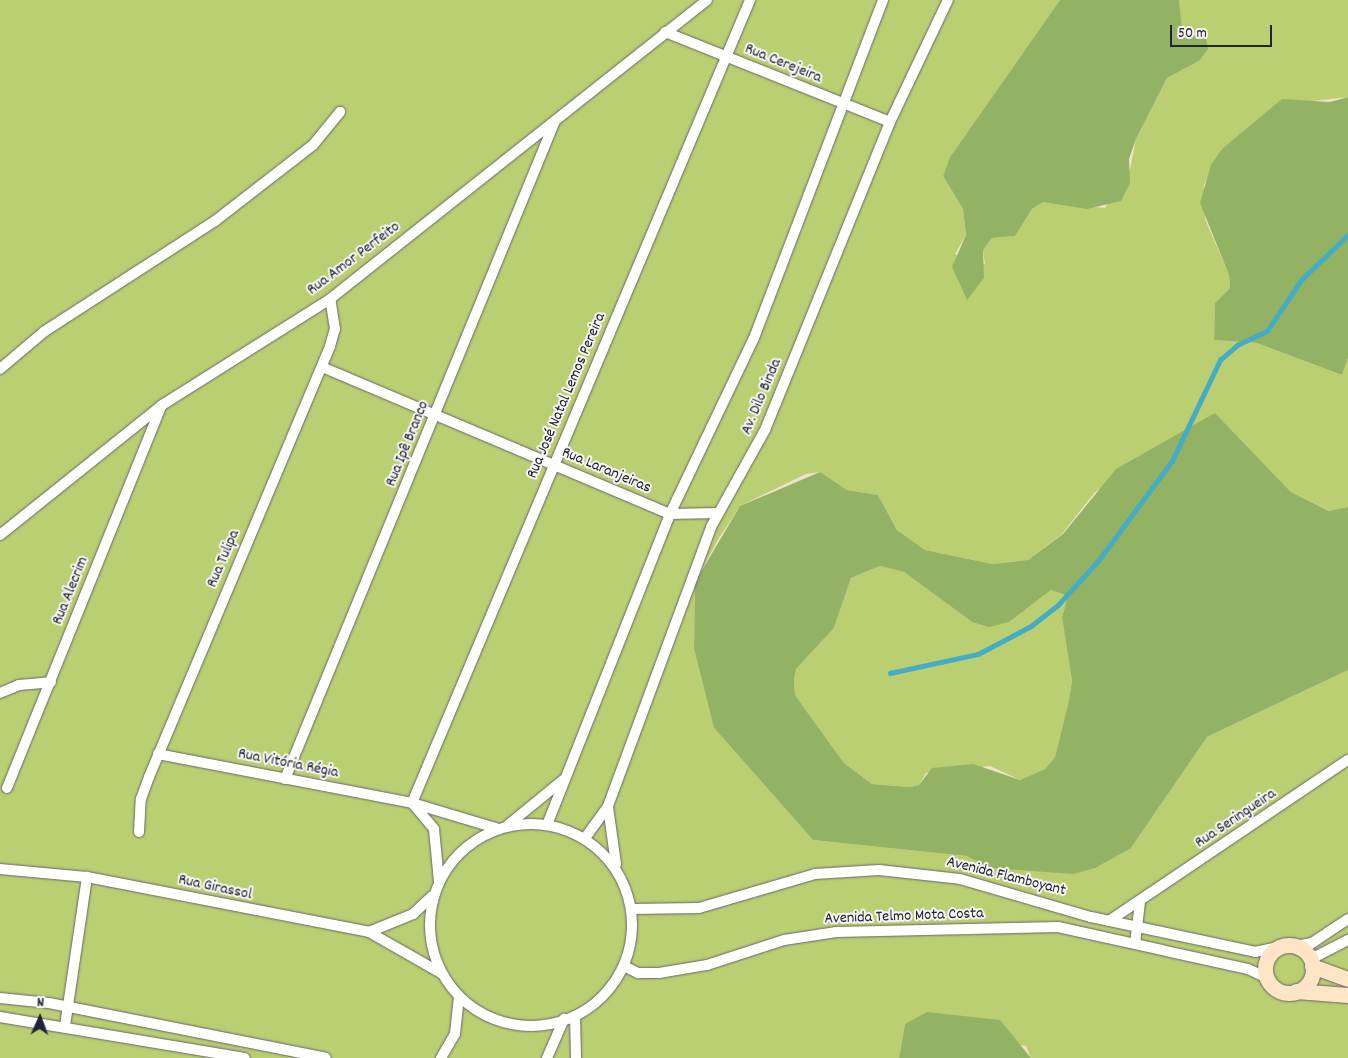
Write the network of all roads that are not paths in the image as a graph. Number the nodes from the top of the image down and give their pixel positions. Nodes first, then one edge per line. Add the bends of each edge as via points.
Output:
1 (707, 0) edge
2 (750, 0) edge
3 (883, 0) edge
4 (948, 0) edge
5 (665, 32) junction
6 (726, 57) junction
7 (843, 104) junction
8 (340, 112) dead end
9 (555, 120) junction
10 (890, 122) junction
11 (330, 299) junction
12 (322, 367) junction
13 (0, 369) edge
14 (162, 405) junction
15 (437, 413) junction
16 (554, 465) junction
17 (717, 513) junction
18 (670, 514) junction
19 (0, 534) edge
20 (51, 682) junction
21 (0, 693) edge
22 (158, 754) junction
23 (1348, 760) edge
24 (286, 779) junction
25 (563, 780) junction
26 (6, 788) dead end
27 (412, 803) junction
28 (608, 806) junction
29 (547, 825) junction
30 (502, 828) junction
31 (139, 832) dead end
32 (585, 838) junction
33 (0, 869) edge
34 (620, 874) junction
35 (87, 877) junction
36 (437, 887) junction
37 (1140, 902) junction
38 (632, 909) junction
39 (1348, 919) edge
40 (1109, 920) junction
41 (1139, 928) junction
42 (369, 932) junction
43 (1348, 940) edge
44 (1135, 944) junction
45 (1290, 946) junction
46 (1312, 963) junction
47 (624, 966) junction
48 (442, 974) junction
49 (1267, 978) junction
50 (1348, 979) edge
51 (1295, 992) junction
52 (1348, 995) edge
53 (460, 996) junction
54 (0, 998) edge
55 (68, 1006) junction
56 (575, 1016) junction
57 (0, 1017) edge
58 (564, 1020) junction
59 (65, 1026) junction
60 (245, 1058) edge
61 (326, 1058) edge
62 (441, 1058) edge
63 (547, 1058) edge
64 (576, 1058) edge

1 - 5 street, Rua Amor Perfeito
2 - 6 street, Rua José Natal Lemos Pereira
3 - 7 street, Av. Dilo Binda
4 - 10 street, Av. Dilo Binda
5 - 6 street, Rua Cerejeira
5 - 9 street, Rua Amor Perfeito
6 - 7 street, Rua Cerejeira
6 - 16 street, Rua José Natal Lemos Pereira
7 - 10 street, Rua Cerejeira
7 - 18 street, Av. Dilo Binda via 754,338
8 - 13 street via 313,145 215,221 45,331
9 - 11 street, Rua Amor Perfeito
9 - 15 street, Rua Ipê Branco
10 - 17 street, Av. Dilo Binda via 765,430
11 - 12 street, Rua Tulipa via 335,329
11 - 14 street, Rua Amor Perfeito
12 - 15 street, Rua Laranjeiras
12 - 22 street, Rua Tulipa
14 - 19 street, Rua Amor Perfeito
14 - 20 street, Rua Alecrim
15 - 16 street, Rua Laranjeiras
15 - 24 street, Rua Ipê Branco
16 - 18 street, Rua Laranjeiras
16 - 27 street, Rua José Natal Lemos Pereira
17 - 18 street, Rua Laranjeiras
17 - 28 street, Av. Dilo Binda
18 - 25 street, Av. Dilo Binda via 656,558
20 - 21 street via 19,685
20 - 26 street, Rua Alecrim
22 - 24 street, Rua Vitória Régia
22 - 31 street, Rua Tulipa via 140,799
23 - 37 street, Rua Seringueira
24 - 27 street, Rua Vitória Régia
25 - 29 street, Av. Dilo Binda
25 - 30 street
27 - 30 street, Rua Vitória Régia
27 - 36 street via 434,829
28 - 32 street
28 - 34 street via 611,849
29 - 30 street
29 - 32 street
30 - 36 street via 460,853
32 - 34 street
33 - 35 street, Rua Girassol
34 - 38 street
35 - 42 street, Rua Girassol
35 - 55 street
36 - 42 street via 413,914
36 - 48 street via 430,933
37 - 40 street, Rua Seringueira
37 - 41 street via 1135,914
38 - 40 street, Avenida Flamboyant via 698,908 815,874 879,870 960,879
38 - 47 street via 631,944
39 - 45 street, Avenida Flamboyant via 1312,943
40 - 41 street, Avenida Flamboyant
41 - 44 street
41 - 45 street, Avenida Flamboyant via 1254,952
42 - 48 street
43 - 46 street
44 - 47 street, Avenida Telmo Mota Costa via 1072,930 836,932 784,940 707,965 638,973
44 - 49 street via 1256,971
45 - 46 street
45 - 49 street via 1267,958
46 - 50 street
46 - 51 street via 1306,985
47 - 56 street via 604,995
48 - 53 street
49 - 51 street via 1282,991
51 - 52 street
53 - 58 street via 483,1014 510,1024 539,1026
53 - 62 street via 455,1034
54 - 55 street
55 - 59 street
55 - 61 street
56 - 58 street
56 - 64 street
57 - 59 street
58 - 63 street
59 - 60 street

